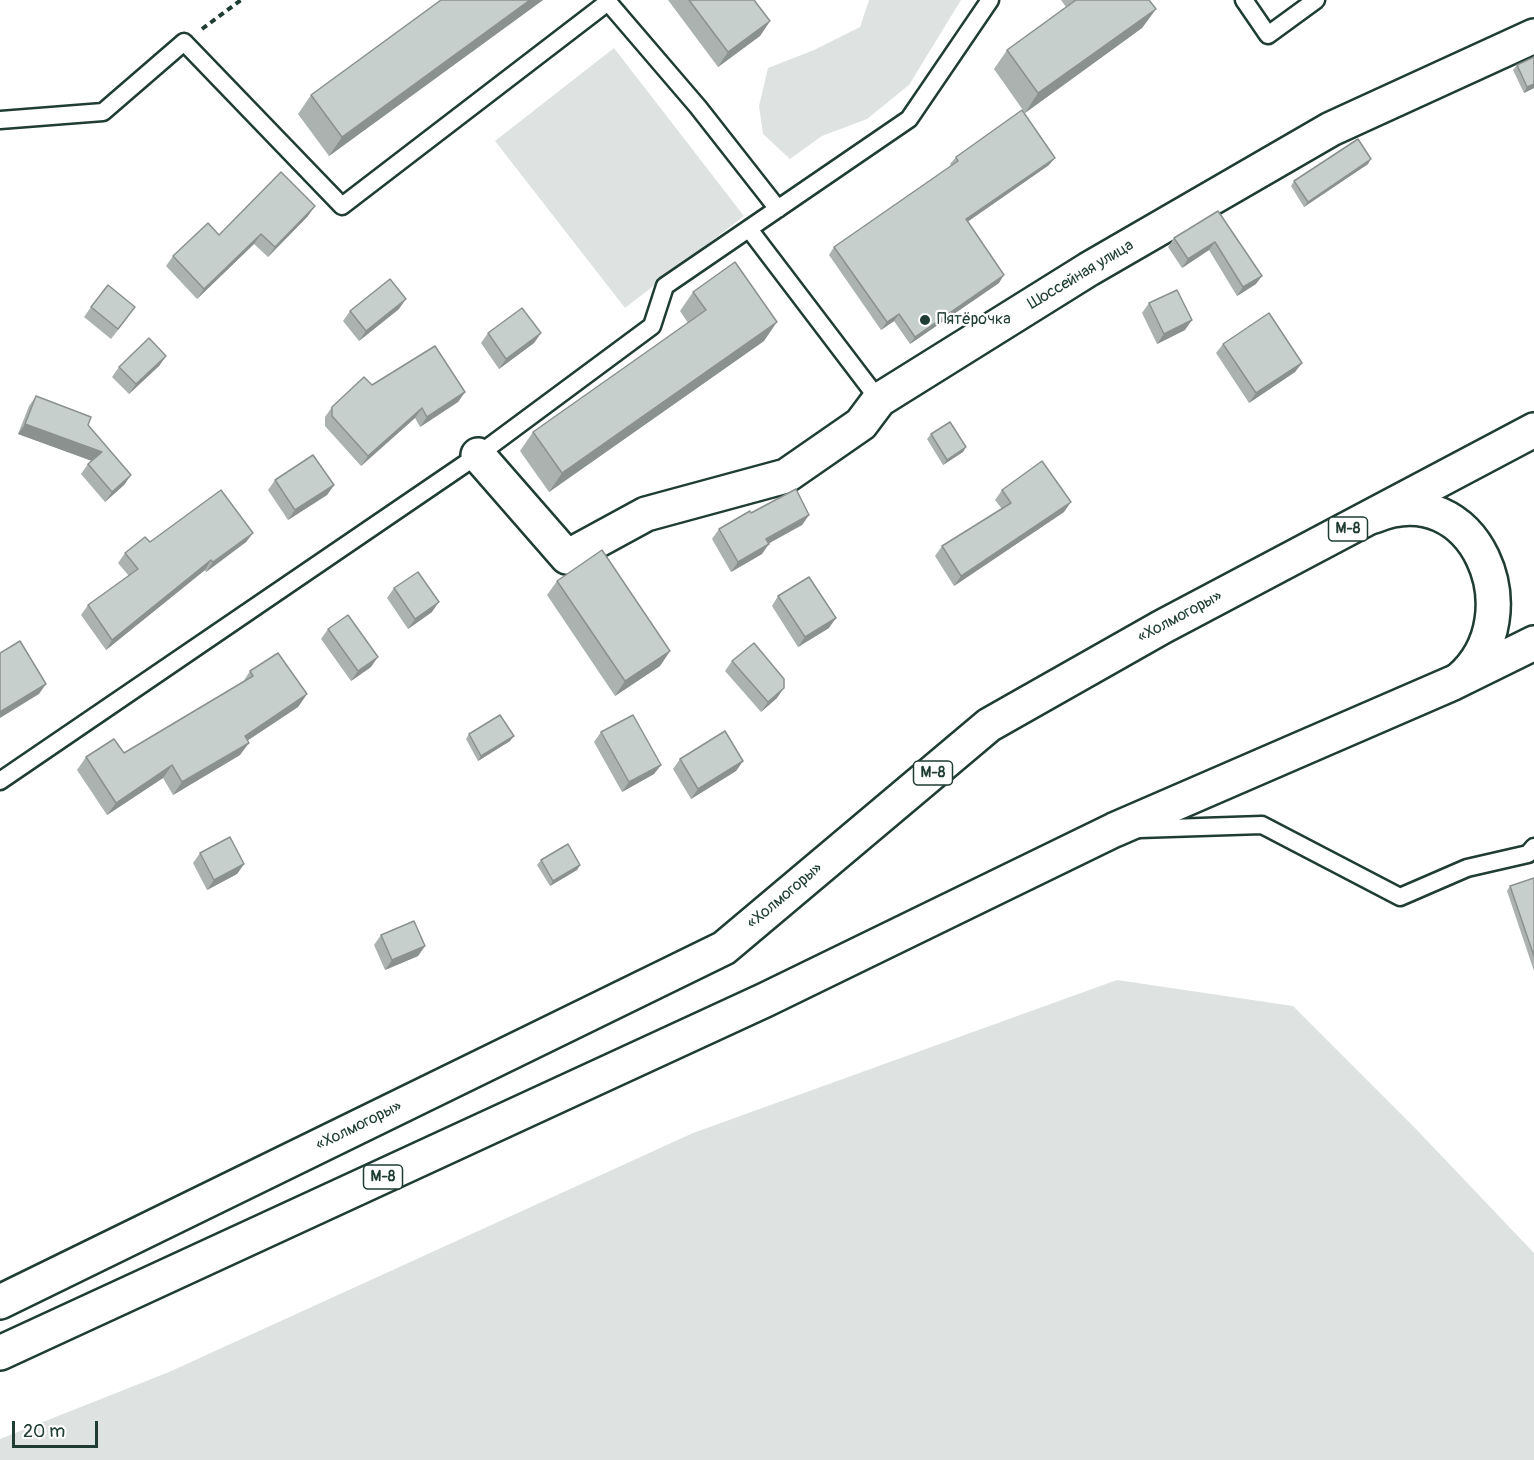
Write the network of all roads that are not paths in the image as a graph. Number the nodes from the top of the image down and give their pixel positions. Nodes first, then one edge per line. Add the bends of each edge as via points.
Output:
1 (990, 0) edge
2 (1244, 0) edge
3 (1316, 0) edge
4 (1534, 36) edge
5 (0, 120) edge
6 (778, 209) junction
7 (748, 229) junction
8 (879, 400) junction
9 (1534, 430) edge
10 (478, 455) junction
11 (1364, 520) junction
12 (1534, 643) edge
13 (1453, 683) junction
14 (0, 781) edge
15 (1114, 830) junction
16 (1534, 846) edge
17 (0, 1302) edge
18 (0, 1353) edge

1 - 6 lane via 909,119
2 - 3 lane via 1268,35
4 - 8 main road, Шоссейная улица via 1331,129 1089,269
5 - 6 lane via 103,112 184,42 342,206 608,2
6 - 7 lane
7 - 8 lane
7 - 10 lane via 665,286 652,326
8 - 10 main road, Шоссейная улица via 861,424 786,476 646,514 567,557
9 - 11 main road, «Холмогоры» / М-8
10 - 14 lane
11 - 13 main road via 1383,512 1424,510 1463,526 1490,557 1502,597 1494,638 1484,656
11 - 17 main road, «Холмогоры» / М-8 via 1162,627 989,725 724,948
12 - 13 main road, М-8
13 - 15 main road, М-8
15 - 16 lane via 1262,825 1400,897 1467,868 1528,854
15 - 18 main road, М-8 via 765,1000

